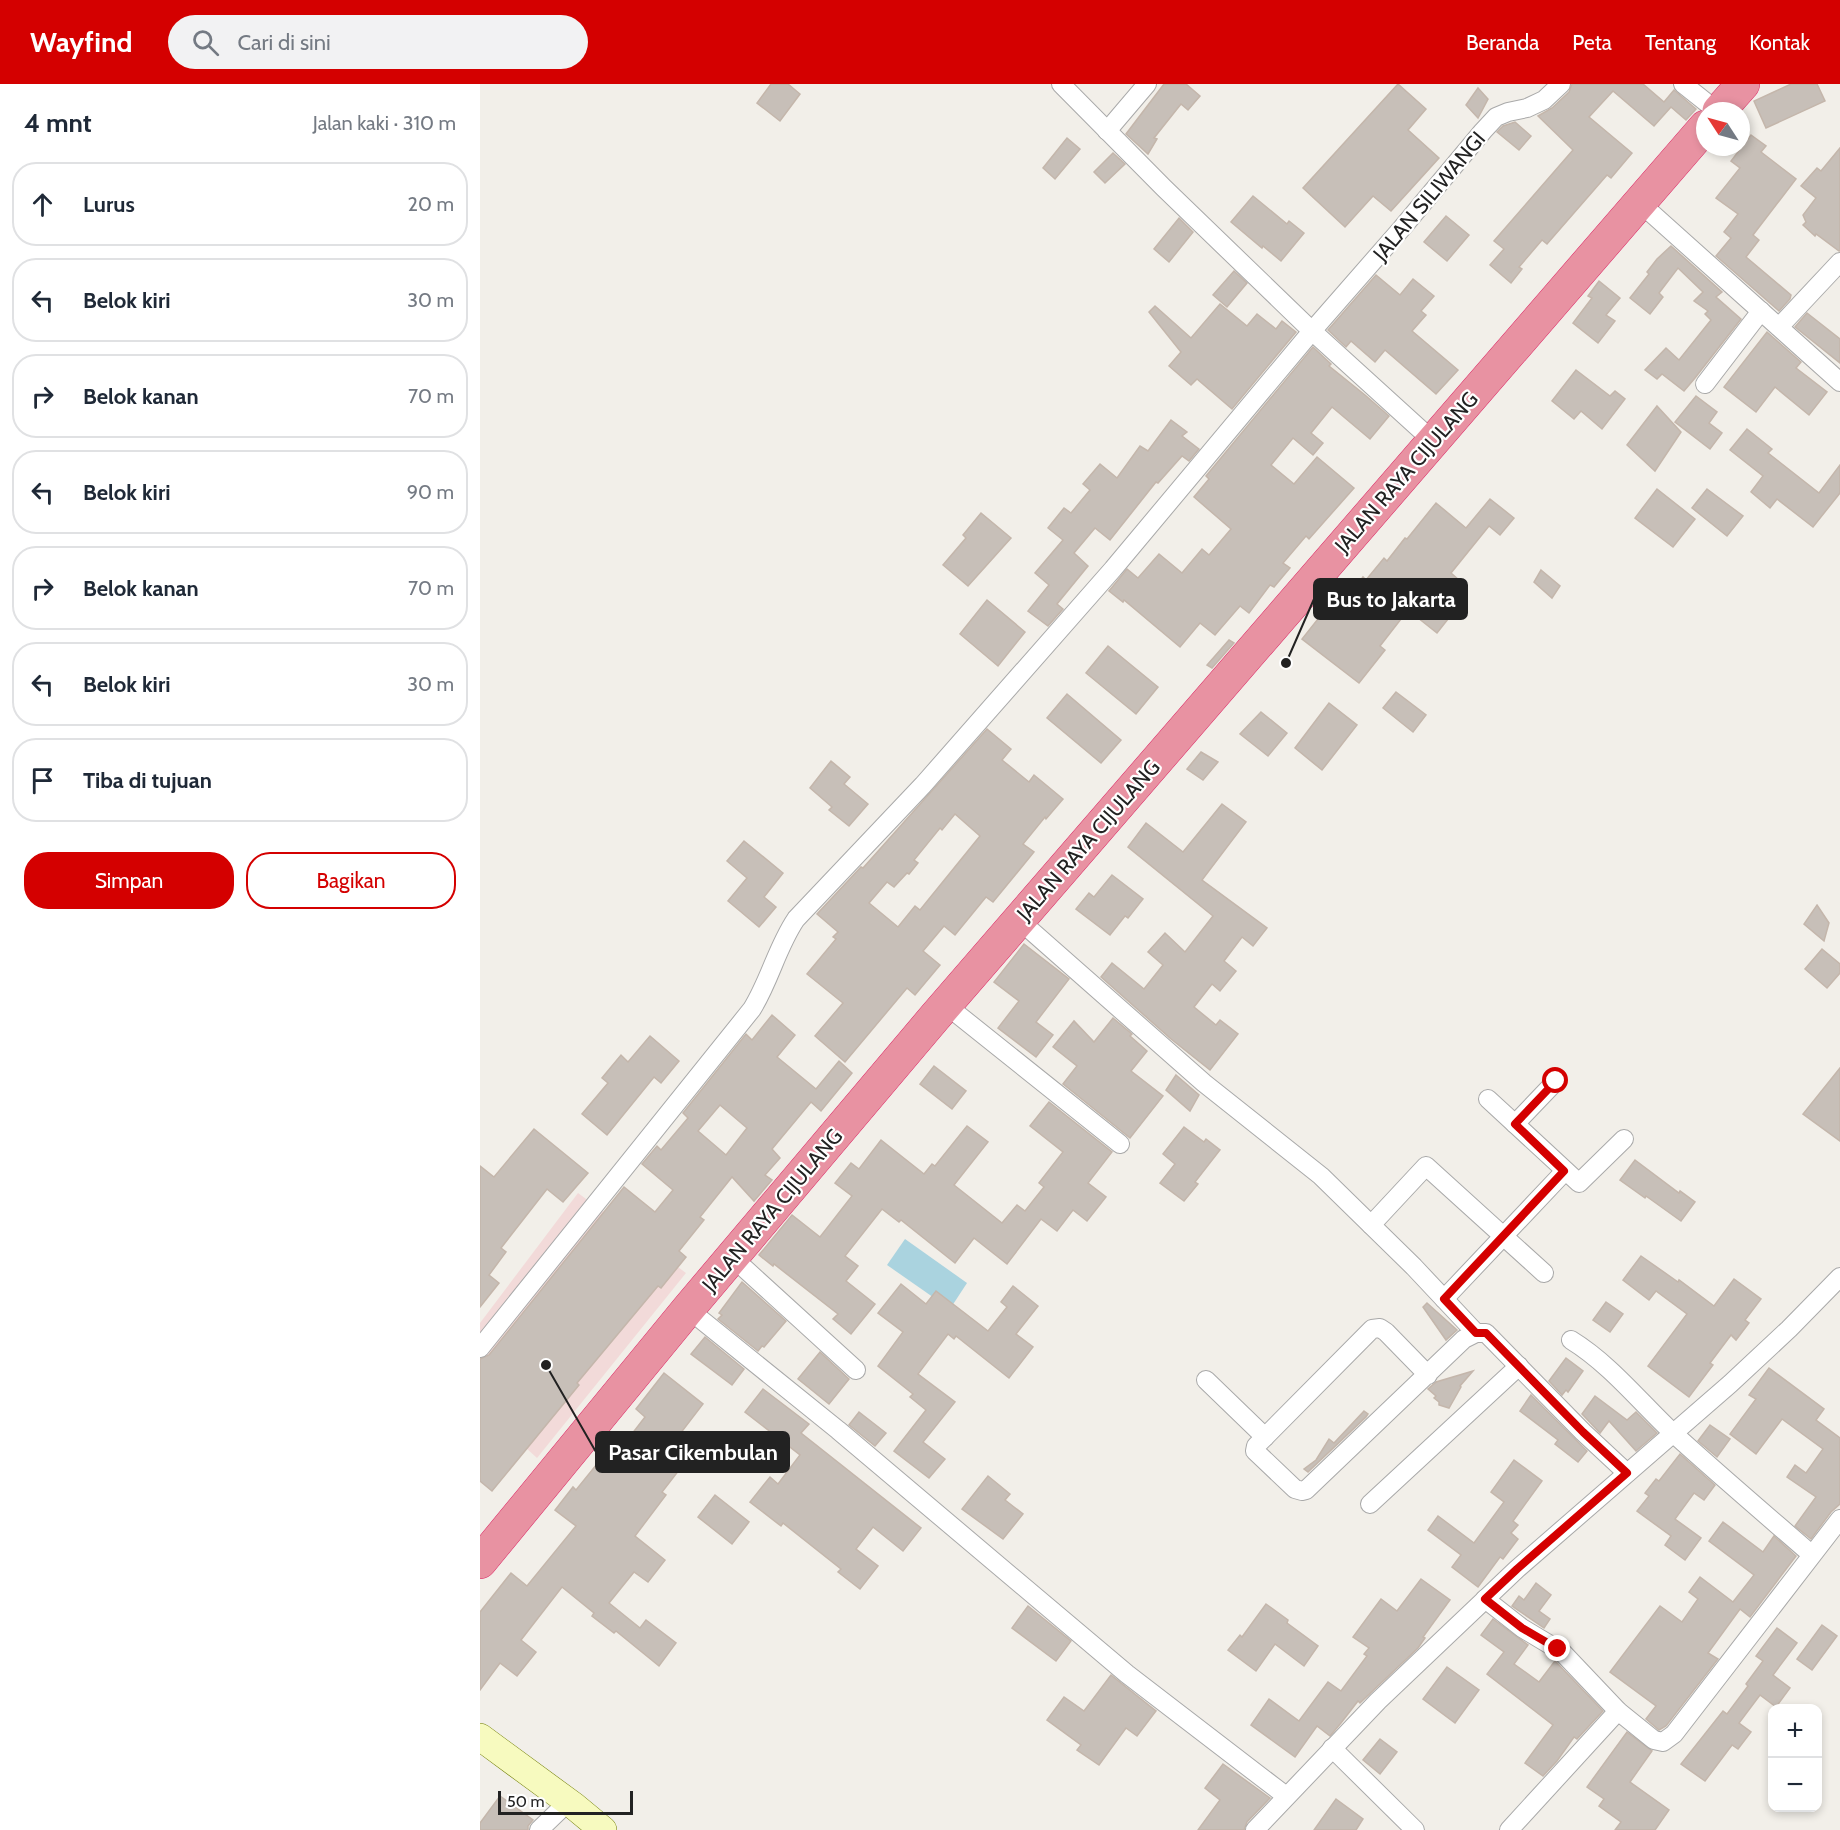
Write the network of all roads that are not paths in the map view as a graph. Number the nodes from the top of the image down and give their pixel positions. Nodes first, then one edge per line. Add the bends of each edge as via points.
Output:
1 (1061, 84) edge
2 (1147, 84) edge
3 (1561, 84) edge
4 (1683, 84) edge
5 (1743, 84) edge
6 (1706, 102) edge
7 (1726, 102) edge
8 (1107, 131) junction
9 (1696, 137) edge
10 (1639, 202) junction
11 (1840, 262) edge
12 (1761, 311) junction
13 (1779, 327) junction
14 (1312, 331) junction
15 (1840, 382) edge
16 (1705, 384) dead end
17 (1433, 441) junction
18 (1019, 920) junction
19 (946, 1005) junction
20 (1556, 1081) dead end
21 (1488, 1099) dead end
22 (1515, 1124) junction
23 (1624, 1139) dead end
24 (1120, 1144) dead end
25 (1564, 1171) junction
26 (1371, 1225) junction
27 (1503, 1236) junction
28 (732, 1257) junction
29 (1544, 1273) dead end
30 (1840, 1277) edge
31 (1442, 1302) junction
32 (688, 1309) junction
33 (1473, 1334) junction
34 (1571, 1340) dead end
35 (480, 1348) edge
36 (1519, 1366) junction
37 (856, 1370) dead end
38 (1428, 1376) junction
39 (1206, 1380) dead end
40 (1673, 1433) junction
41 (1265, 1437) junction
42 (1627, 1473) junction
43 (1370, 1504) dead end
44 (1840, 1519) edge
45 (1811, 1554) junction
46 (480, 1562) edge
47 (1485, 1599) junction
48 (1618, 1712) junction
49 (480, 1737) edge
50 (1332, 1748) junction
51 (1286, 1796) junction
52 (568, 1802) junction
53 (540, 1830) edge
54 (603, 1830) edge
55 (1255, 1830) edge
56 (1415, 1830) edge
57 (1509, 1830) edge

1 - 8 street
2 - 8 street
3 - 14 street, JALAN SILIWANGI via 1544,100 1496,117
4 - 6 street
5 - 7 highway
8 - 14 street
9 - 10 highway, JALAN RAYA CIJULANG
10 - 12 street
10 - 17 highway, JALAN RAYA CIJULANG
11 - 13 street
12 - 13 street
12 - 16 street
13 - 15 street
14 - 17 street
14 - 35 street, JALAN SILIWANGI via 1082,605 923,785 796,919 752,1009
17 - 18 highway, JALAN RAYA CIJULANG
18 - 19 highway, JALAN RAYA CIJULANG
18 - 26 street via 1204,1083 1320,1176
19 - 24 street
19 - 28 highway, JALAN RAYA CIJULANG
20 - 22 street
21 - 22 street
22 - 25 street
23 - 25 street via 1579,1183
25 - 27 street
26 - 27 street via 1426,1166
26 - 31 street
27 - 29 street
27 - 31 street
28 - 32 highway, JALAN RAYA CIJULANG
28 - 37 street
30 - 40 street via 1790,1329
31 - 33 street
32 - 46 highway, JALAN RAYA CIJULANG
32 - 51 street via 1127,1674
33 - 36 street via 1486,1333
33 - 38 street
34 - 40 street via 1586,1349
36 - 42 street
36 - 43 street
38 - 41 street via 1386,1332 1372,1329
38 - 41 street via 1306,1490 1295,1489 1255,1451
39 - 41 street
40 - 42 street
40 - 45 street
42 - 47 street
44 - 45 street
45 - 48 street via 1668,1740 1656,1742
47 - 48 street via 1565,1655
47 - 50 street
48 - 57 street
49 - 52 street
50 - 51 street
50 - 56 street
51 - 55 street
52 - 53 street
52 - 54 street

